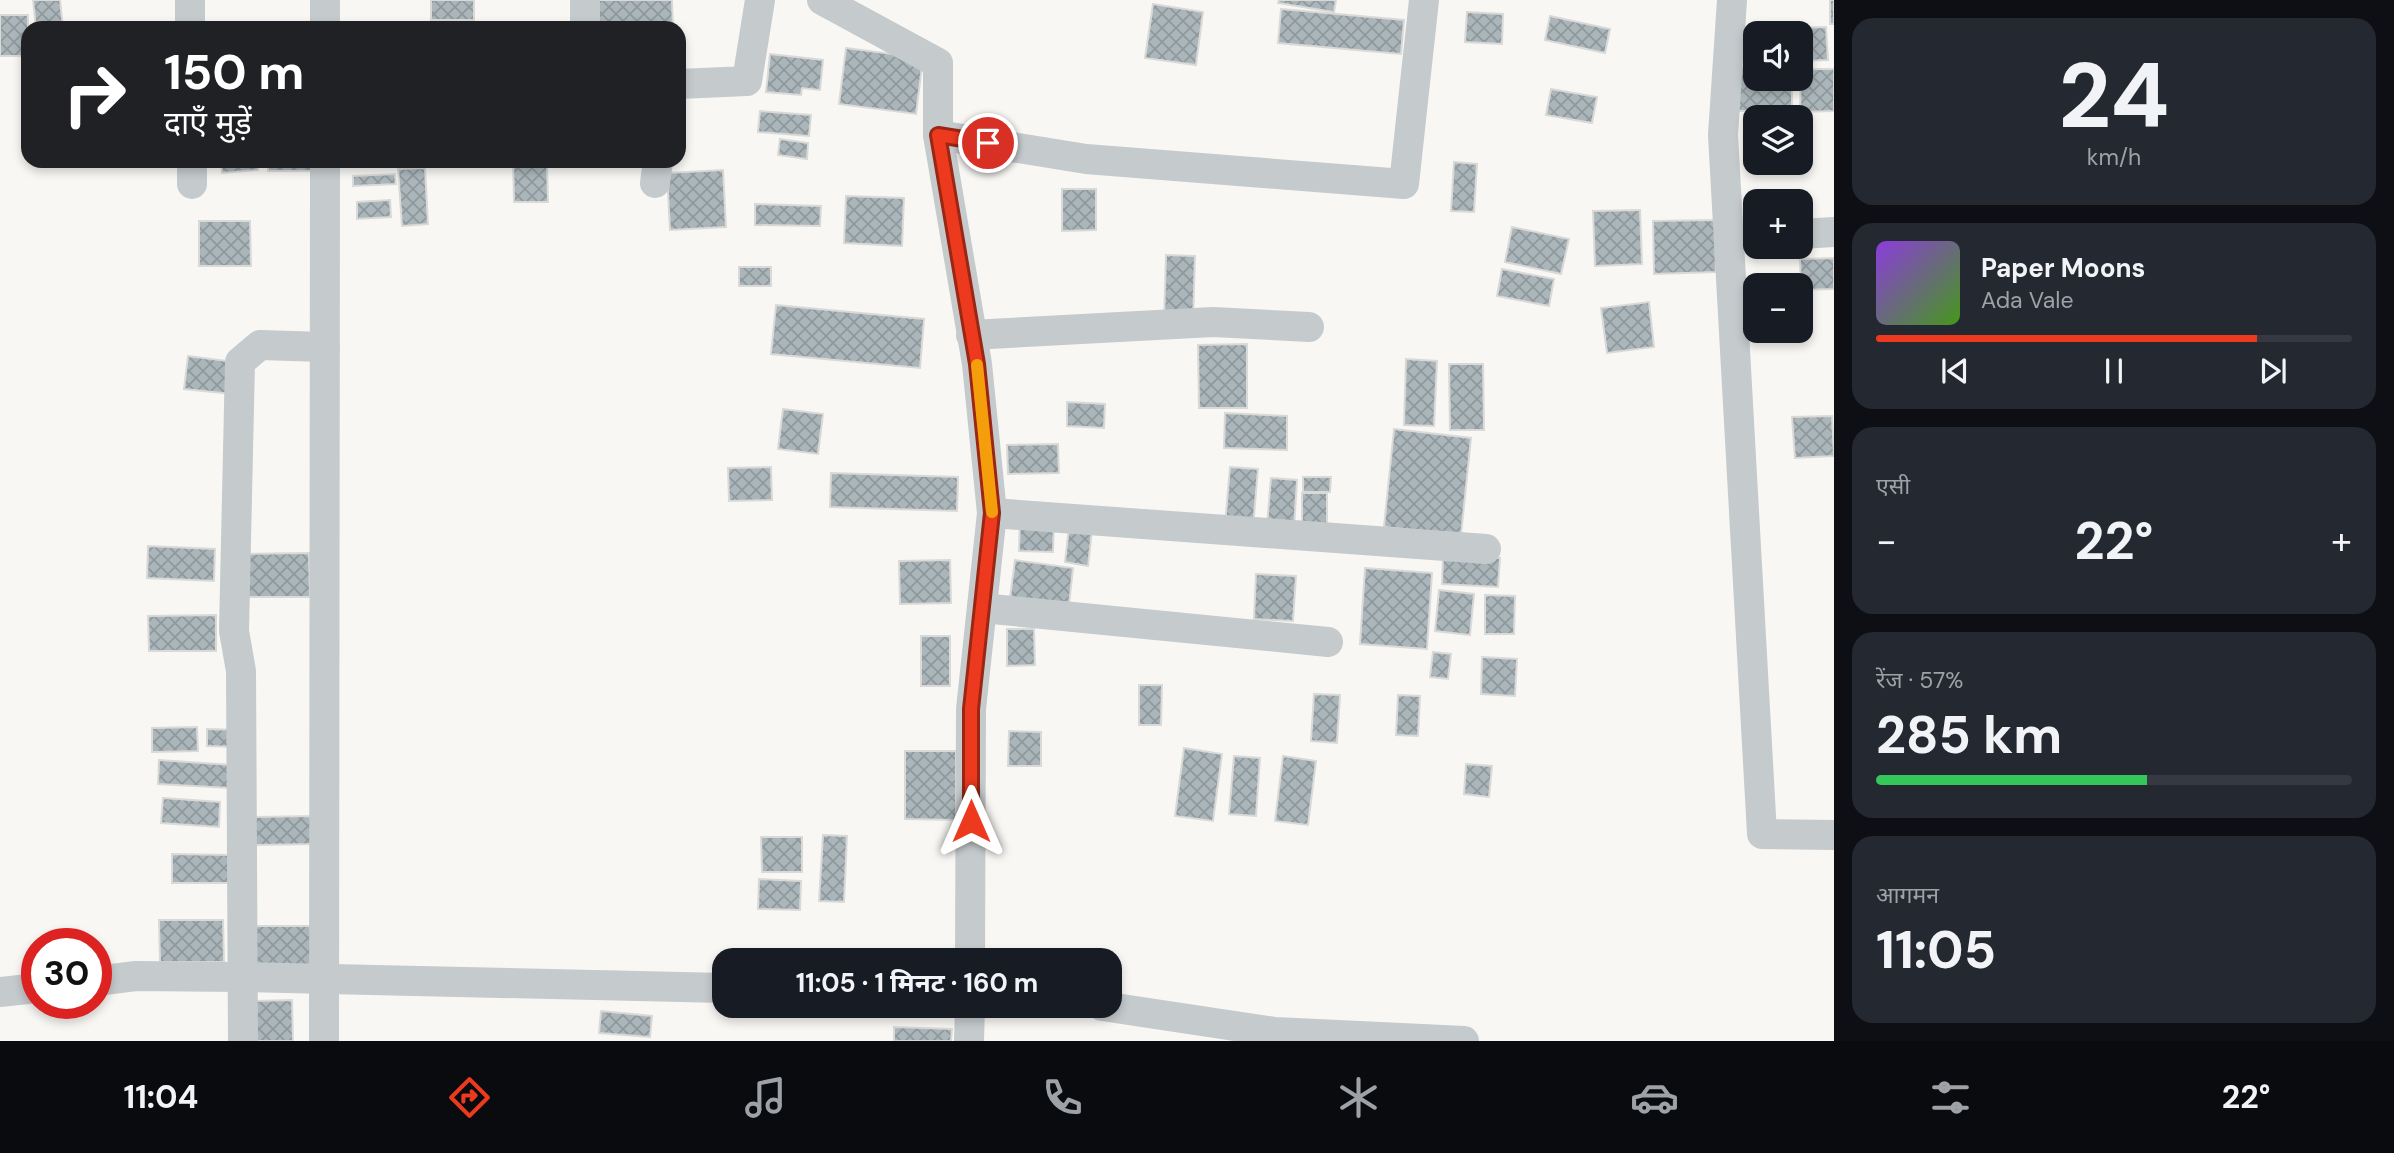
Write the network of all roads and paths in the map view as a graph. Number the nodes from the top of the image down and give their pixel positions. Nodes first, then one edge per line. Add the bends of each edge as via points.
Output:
1 (190, 0) edge
2 (325, 0) edge
3 (585, 0) edge
4 (760, 0) edge
5 (822, 0) edge
6 (1424, 0) edge
7 (1732, 0) edge
8 (190, 21) edge
9 (325, 21) edge
10 (585, 21) edge
11 (686, 84) edge
12 (938, 135) junction
13 (325, 168) edge
14 (1834, 232) edge
15 (1813, 233) edge
16 (1743, 239) edge
17 (1744, 259) edge
18 (1309, 327) dead end
19 (971, 335) junction
20 (325, 347) junction
21 (992, 513) junction
22 (1486, 549) dead end
23 (982, 608) junction
24 (1328, 642) dead end
25 (1834, 835) edge
26 (970, 948) edge
27 (241, 977) junction
28 (324, 978) junction
29 (112, 979) edge
30 (712, 988) edge
31 (21, 990) edge
32 (0, 992) edge
33 (1122, 1009) edge
34 (970, 1018) edge
35 (243, 1041) edge
36 (324, 1041) edge
37 (969, 1041) edge
38 (1464, 1041) edge

1 - 8 street
2 - 9 street
3 - 10 street
4 - 11 street via 747,81
5 - 12 street via 938,63
6 - 12 street via 1404,184 1086,159
7 - 16 street via 1723,135
12 - 19 street
13 - 20 street
14 - 15 street
17 - 25 street via 1762,834
18 - 19 street via 1213,322
19 - 21 street
20 - 27 street via 260,345 240,362 234,631 240,671
20 - 28 street
21 - 22 street
21 - 23 street
23 - 24 street
23 - 26 street via 971,709
27 - 28 street
27 - 29 street
27 - 35 street
28 - 30 street
28 - 36 street
31 - 32 street
33 - 38 street via 1275,1032
34 - 37 street

